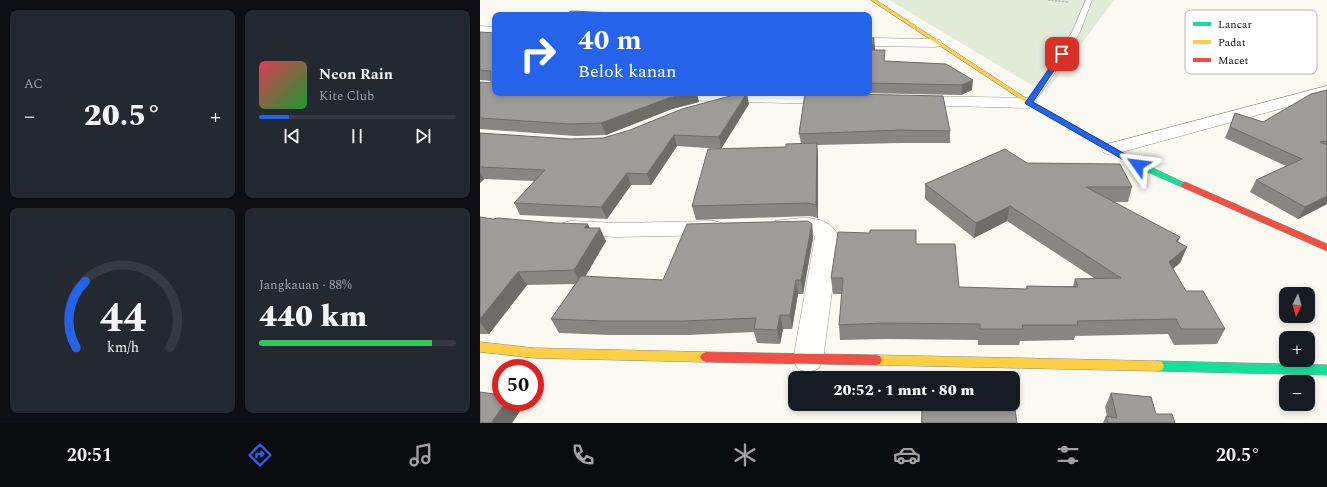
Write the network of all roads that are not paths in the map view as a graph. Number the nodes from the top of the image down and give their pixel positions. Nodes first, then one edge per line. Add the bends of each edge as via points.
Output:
1 (873, 0) edge
2 (1089, 0) edge
3 (480, 30) edge
4 (492, 31) edge
5 (872, 42) edge
6 (935, 43) junction
7 (1327, 91) edge
8 (717, 96) edge
9 (742, 97) junction
10 (852, 100) edge
11 (899, 101) edge
12 (1029, 103) junction
13 (686, 112) edge
14 (1111, 149) junction
15 (546, 226) edge
16 (763, 226) edge
17 (733, 227) edge
18 (1327, 248) edge
19 (480, 348) edge
20 (808, 360) junction
21 (1327, 370) edge

1 - 6 main road
2 - 12 lane via 1076,32
3 - 4 street
5 - 6 street
6 - 12 main road
7 - 14 street
8 - 9 street
9 - 10 street
9 - 13 street
11 - 12 street
12 - 14 main road
14 - 18 main road via 1138,165
15 - 17 street via 617,230
16 - 20 street via 810,225 826,232
19 - 20 main road via 534,353
20 - 21 main road

